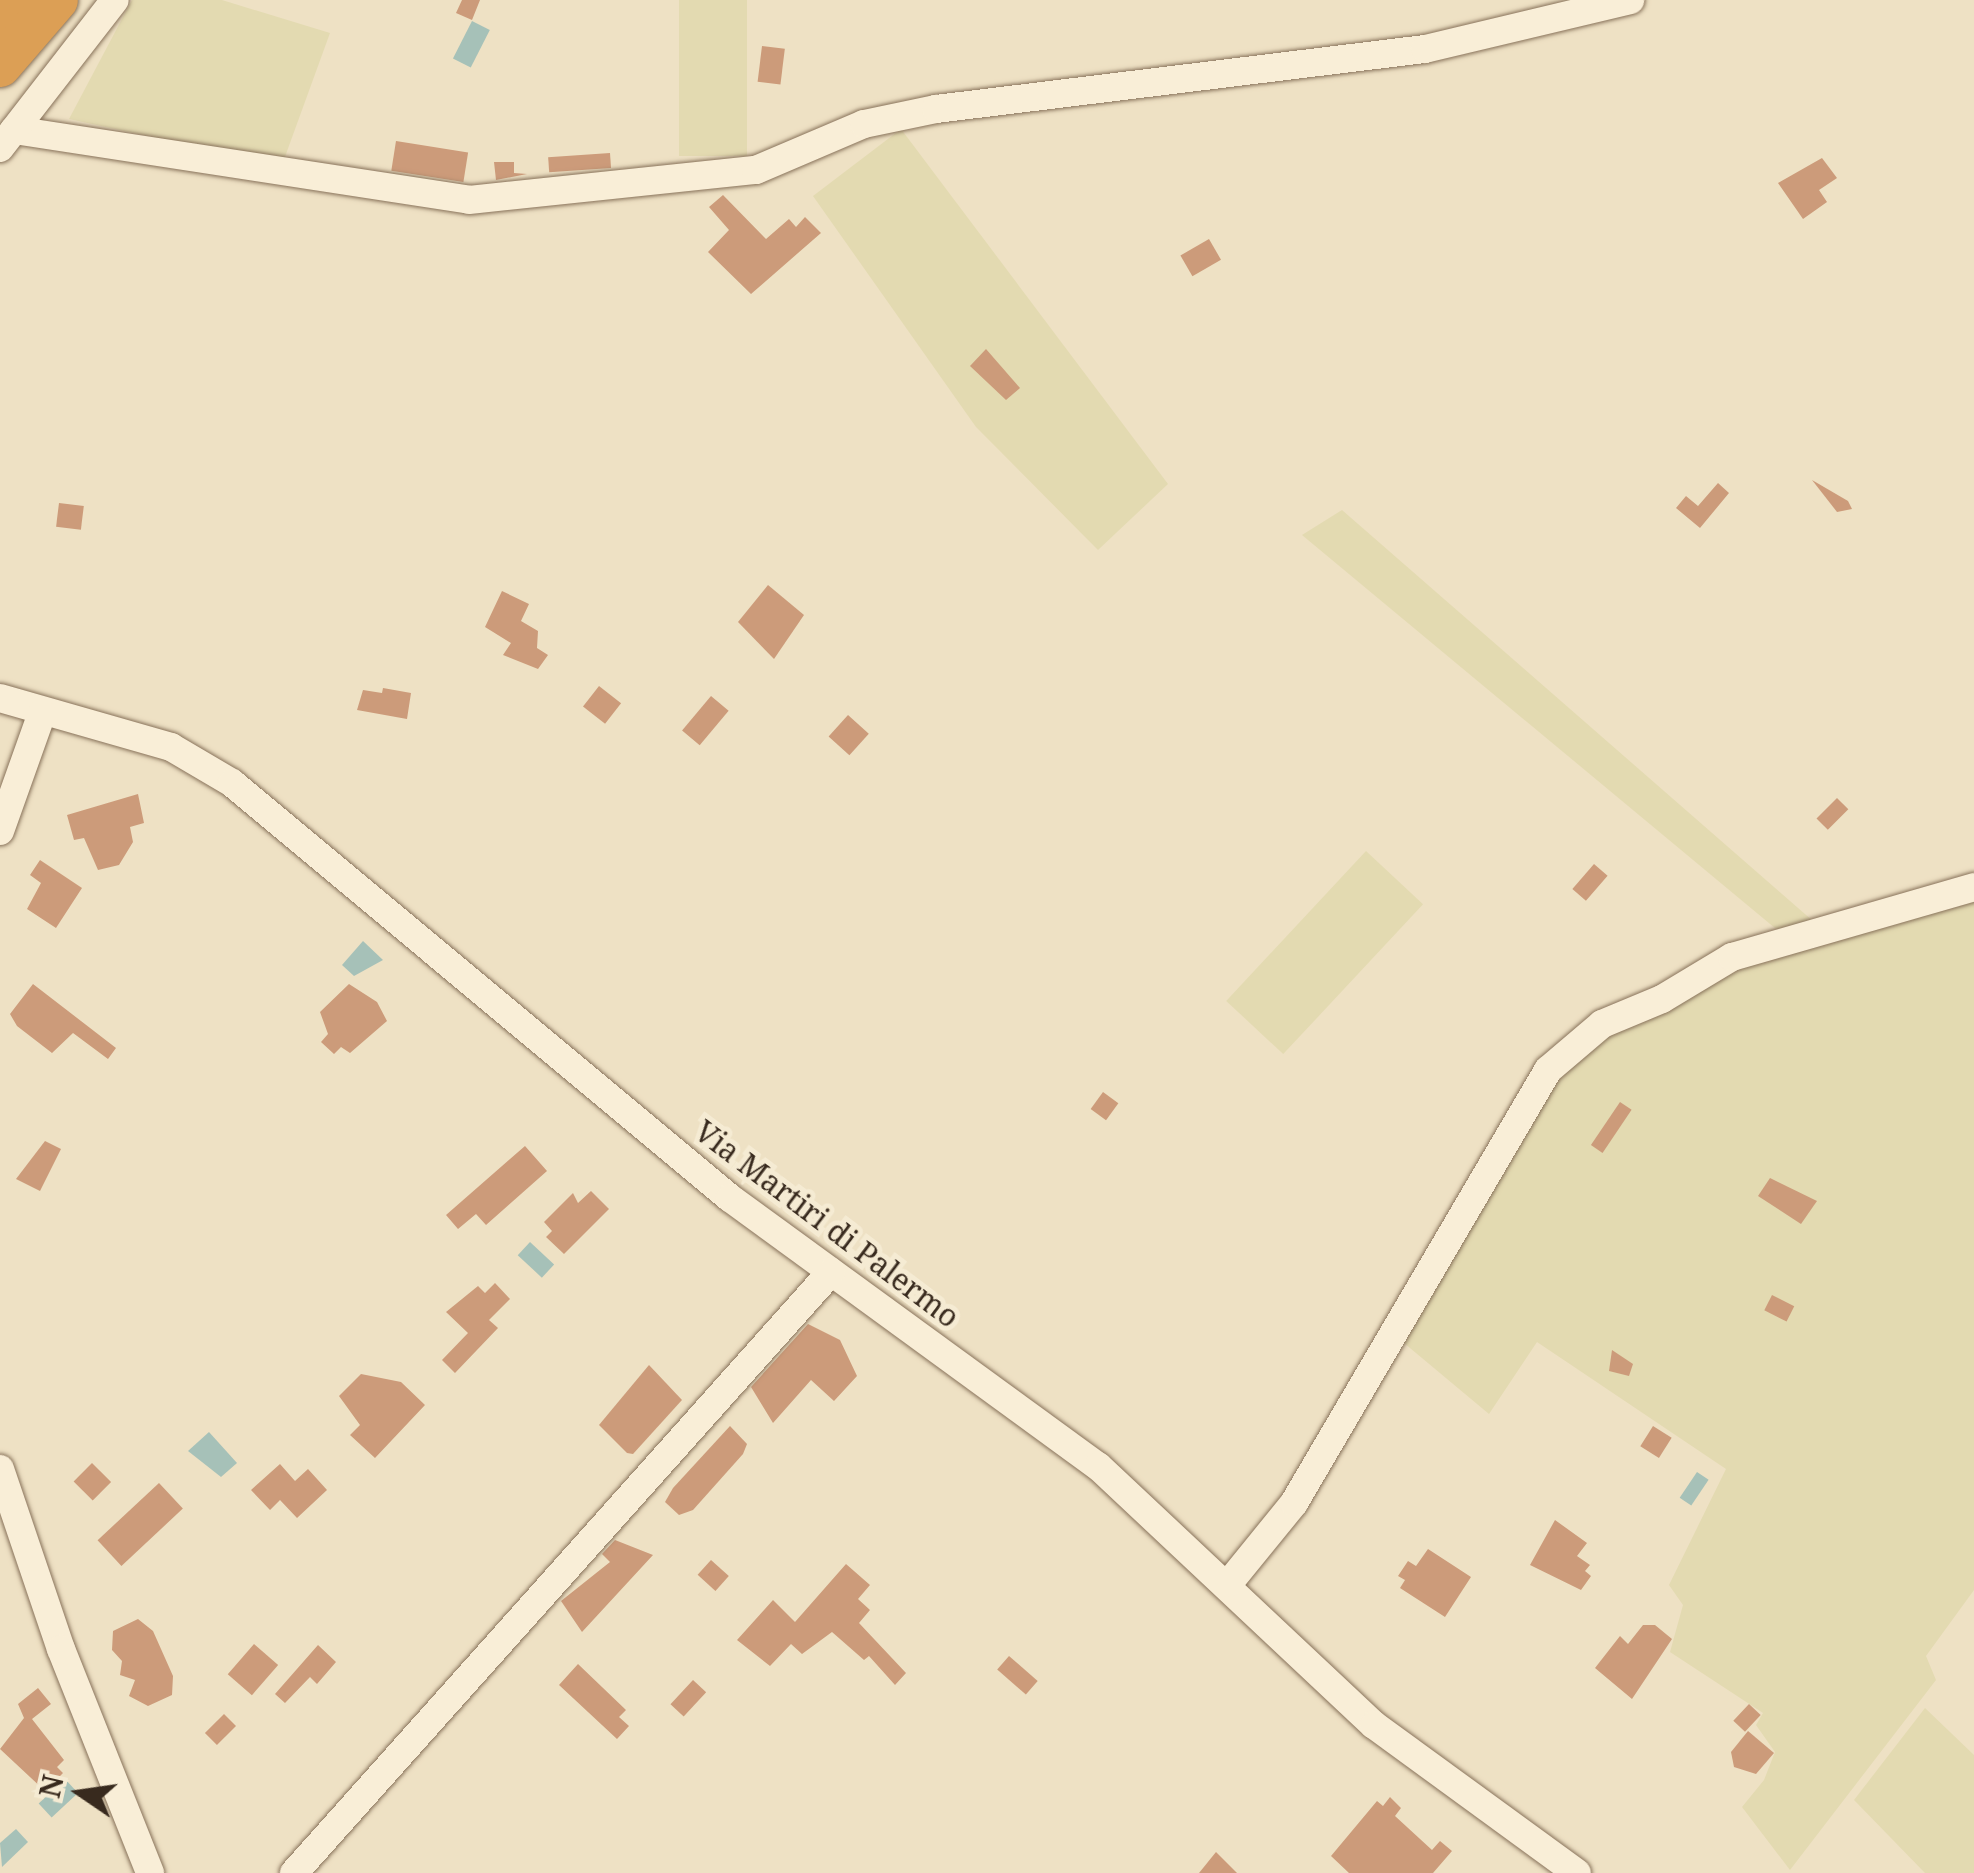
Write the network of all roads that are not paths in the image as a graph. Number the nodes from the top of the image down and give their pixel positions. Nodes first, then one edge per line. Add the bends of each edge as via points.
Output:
1 (14, 0) edge
2 (57, 0) edge
3 (115, 0) edge
4 (1630, 0) edge
5 (0, 16) edge
6 (0, 66) edge
7 (5, 136) edge
8 (0, 698) edge
9 (42, 713) junction
10 (0, 831) edge
11 (1974, 888) edge
12 (832, 1272) junction
13 (0, 1469) edge
14 (1229, 1584) junction
15 (150, 1873) edge
16 (294, 1873) edge
17 (1577, 1873) edge

1 - 5 highway
2 - 6 highway
3 - 7 street
4 - 7 street via 1425,49 936,109 864,124 756,170 469,200
8 - 9 street, Via Martiri di Palermo
9 - 10 street
9 - 12 street, Via Martiri di Palermo via 172,746 232,782 730,1198
11 - 14 street via 1732,957 1662,999 1602,1024 1548,1070 1294,1503
12 - 14 street, Via Martiri di Palermo via 1098,1466
12 - 16 street
13 - 15 street via 61,1649
14 - 17 street, Via Martiri di Palermo via 1374,1725

